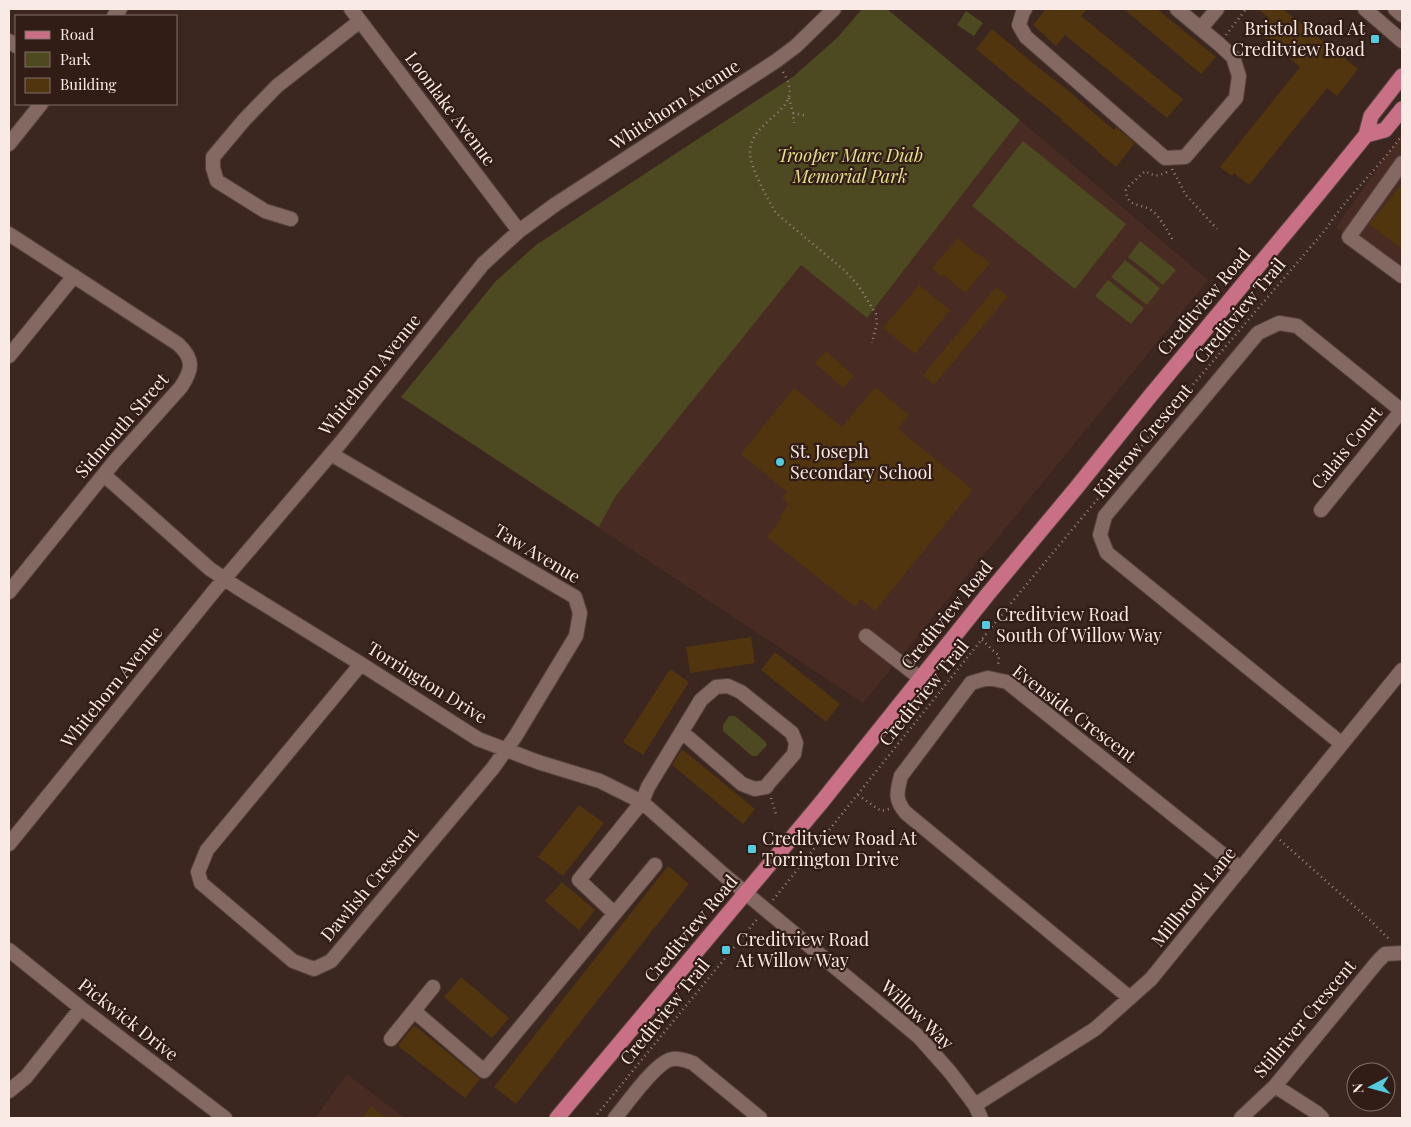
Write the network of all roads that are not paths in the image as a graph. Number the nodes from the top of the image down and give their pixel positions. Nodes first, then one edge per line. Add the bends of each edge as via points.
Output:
1 (351, 9) edge
2 (834, 9) edge
3 (1025, 9) edge
4 (1177, 9) edge
5 (1217, 9) edge
6 (1365, 9) edge
7 (1395, 9) edge
8 (1402, 15) edge
9 (360, 21) junction
10 (1201, 28) junction
11 (1402, 41) edge
12 (1402, 76) edge
13 (40, 105) edge
14 (1402, 110) edge
15 (1366, 135) junction
16 (9, 144) edge
17 (1402, 163) edge
18 (291, 219) dead end
19 (519, 231) junction
20 (9, 234) edge
21 (74, 276) junction
22 (1402, 276) edge
23 (9, 356) edge
24 (1402, 410) edge
25 (331, 454) junction
26 (104, 475) junction
27 (1321, 510) dead end
28 (224, 579) junction
29 (9, 592) edge
30 (866, 636) dead end
31 (361, 664) junction
32 (1402, 670) edge
33 (920, 678) junction
34 (682, 732) junction
35 (1342, 744) junction
36 (507, 749) junction
37 (642, 802) junction
38 (9, 844) edge
39 (655, 864) dead end
40 (1241, 869) junction
41 (746, 893) junction
42 (614, 914) junction
43 (9, 950) edge
44 (1402, 953) edge
45 (433, 987) dead end
46 (1130, 998) junction
47 (81, 1008) junction
48 (414, 1011) junction
49 (391, 1039) dead end
50 (1275, 1086) junction
51 (9, 1091) edge
52 (978, 1112) edge
53 (225, 1118) edge
54 (556, 1118) edge
55 (615, 1118) edge
56 (760, 1118) edge
57 (1241, 1118) edge
58 (1322, 1118) edge

1 - 9 street, Loonlake Avenue
2 - 19 street, Whitehorn Avenue via 776,61
3 - 10 street via 1019,25 1026,37 1170,163 1185,157 1236,98 1238,76 1233,57
4 - 10 street
5 - 10 street
6 - 11 street
7 - 8 street
9 - 18 street via 277,86 213,157 217,181 265,211
9 - 19 street, Loonlake Avenue
12 - 15 main road, Creditview Road via 1371,116
13 - 16 street
14 - 15 main road, Creditview Road via 1385,130
15 - 33 main road, Creditview Road
17 - 22 street via 1349,237
19 - 25 street, Whitehorn Avenue via 483,264
20 - 21 street, Sidmouth Street
21 - 23 street
21 - 26 street, Sidmouth Street via 178,344 186,351 190,362 189,376 181,387
24 - 27 street, Calais Court
24 - 35 street, Kirkrow Crescent via 1297,326 1279,322 1258,333 1105,516 1100,535 1107,553
25 - 28 street, Whitehorn Avenue
25 - 36 street, Taw Avenue via 575,597 580,613 576,636
26 - 28 street, Torrington Drive
26 - 29 street, Sidmouth Street
28 - 31 street, Torrington Drive
28 - 38 street, Whitehorn Avenue
30 - 33 street
31 - 36 street, Torrington Drive via 478,739
31 - 36 street, Dawlish Crescent via 207,850 198,872 201,883 294,961 314,969 331,961
32 - 35 street, Millbrook Lane
33 - 41 main road, Creditview Road
34 - 34 street via 701,700 716,687 728,686 741,692 792,733 796,743 794,754 766,787 755,789 742,784
34 - 37 street
35 - 40 street, Millbrook Lane
36 - 37 street, Torrington Drive via 600,781
37 - 41 street, Torrington Drive
37 - 42 street via 579,880
39 - 42 street
40 - 46 street, Millbrook Lane via 1150,979
40 - 46 street, Evenside Crescent via 1006,682 988,678 971,683 901,776 897,794 900,806
41 - 52 street, Willow Way via 919,1037 950,1072
41 - 54 main road, Creditview Road
42 - 48 street via 484,1071
43 - 47 street, Pickwick Drive
44 - 50 street, Stillriver Crescent via 1385,954 1378,961
45 - 48 street
46 - 52 street, Millbrook Lane via 1095,1029
47 - 51 street via 26,1077
47 - 53 street, Pickwick Drive
48 - 49 street
50 - 57 street, Stillriver Crescent
50 - 58 street
55 - 56 street via 663,1062 681,1059 693,1063

